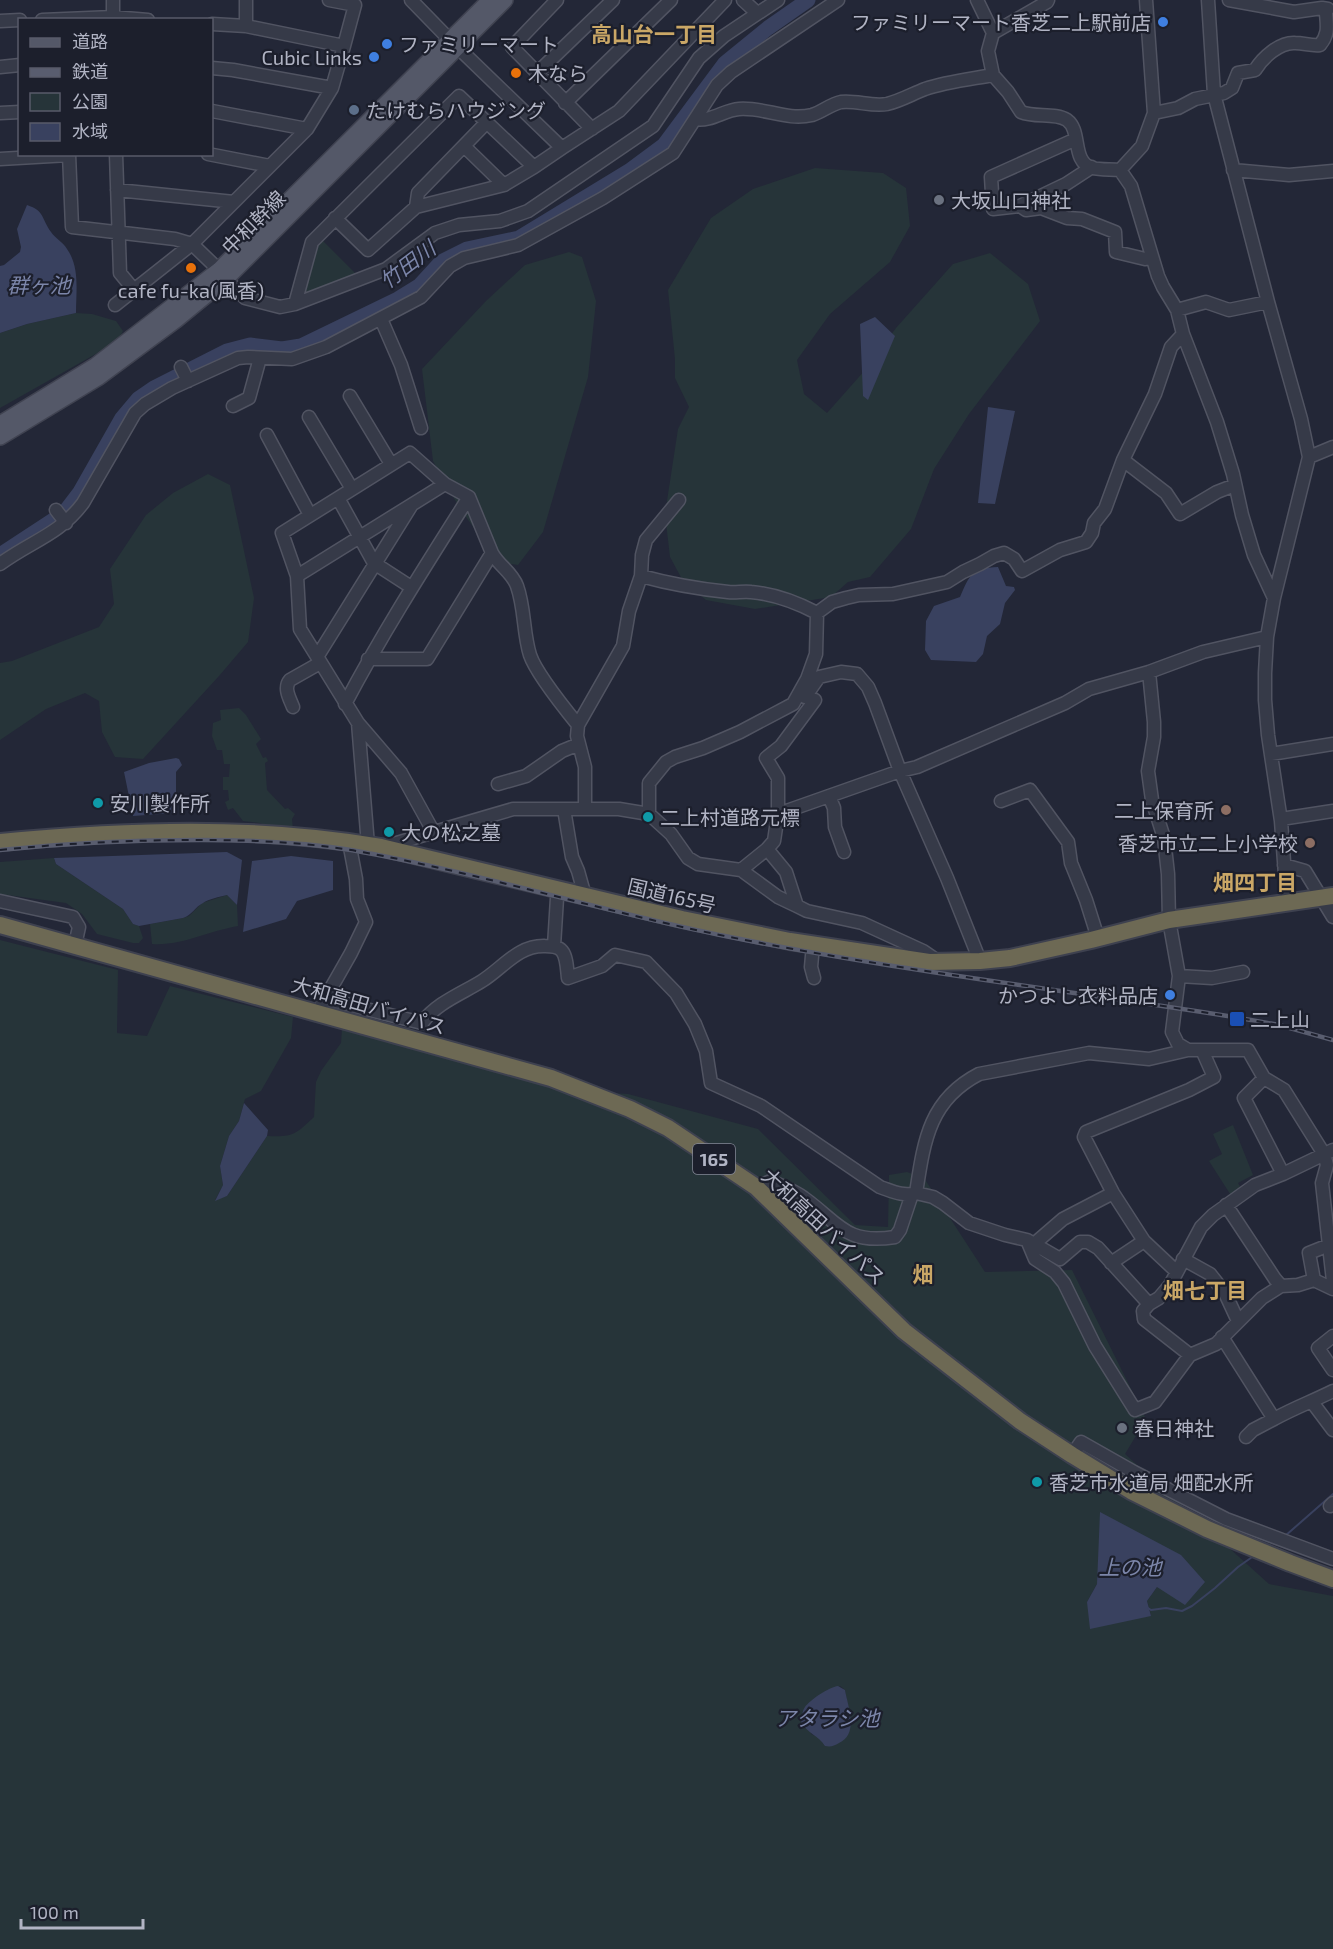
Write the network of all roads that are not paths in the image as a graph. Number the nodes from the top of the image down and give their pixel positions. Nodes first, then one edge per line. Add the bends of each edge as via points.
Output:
1 (113, 0) edge
2 (246, 0) edge
3 (329, 0) edge
4 (411, 0) edge
5 (490, 0) edge
6 (505, 0) edge
7 (557, 0) edge
8 (613, 0) edge
9 (671, 0) edge
10 (725, 0) edge
11 (743, 0) edge
12 (778, 0) edge
13 (838, 0) edge
14 (977, 0) edge
15 (1048, 0) edge
16 (1146, 0) edge
17 (1208, 0) edge
18 (1229, 0) edge
19 (1329, 6) edge
20 (757, 13) junction
21 (113, 18) edge
22 (18, 20) edge
23 (0, 21) edge
24 (213, 24) edge
25 (246, 26) junction
26 (993, 33) junction
27 (453, 43) junction
28 (344, 46) junction
29 (18, 65) edge
30 (0, 66) edge
31 (213, 68) edge
32 (537, 73) junction
33 (993, 75) junction
34 (332, 88) junction
35 (1214, 94) junction
36 (565, 104) junction
37 (213, 111) edge
38 (18, 112) edge
39 (0, 113) edge
40 (1154, 113) junction
41 (695, 119) junction
42 (487, 122) junction
43 (308, 129) junction
44 (592, 129) junction
45 (1076, 139) junction
46 (465, 148) dead end
47 (562, 148) junction
48 (213, 155) edge
49 (52, 156) edge
50 (69, 156) edge
51 (116, 156) edge
52 (0, 159) edge
53 (270, 166) junction
54 (534, 167) junction
55 (1092, 168) junction
56 (1120, 170) junction
57 (1233, 170) junction
58 (1333, 171) edge
59 (504, 185) junction
60 (117, 190) junction
61 (234, 202) junction
62 (1020, 206) junction
63 (416, 207) junction
64 (335, 218) junction
65 (118, 232) junction
66 (192, 244) junction
67 (1152, 257) junction
68 (223, 274) junction
69 (134, 290) junction
70 (1268, 302) junction
71 (295, 304) junction
72 (115, 305) dead end
73 (1177, 310) junction
74 (381, 319) junction
75 (1183, 334) junction
76 (260, 358) junction
77 (181, 367) dead end
78 (188, 381) junction
79 (350, 396) dead end
80 (233, 406) dead end
81 (309, 417) dead end
82 (0, 424) edge
83 (421, 428) dead end
84 (267, 435) dead end
85 (0, 437) edge
86 (1333, 447) edge
87 (1309, 457) junction
88 (1123, 460) junction
89 (392, 464) junction
90 (445, 484) junction
91 (1235, 485) junction
92 (352, 489) junction
93 (469, 497) junction
94 (338, 498) junction
95 (679, 500) dead end
96 (411, 506) junction
97 (56, 510) dead end
98 (310, 515) junction
99 (66, 523) junction
100 (360, 537) junction
101 (492, 554) junction
102 (374, 563) junction
103 (0, 564) edge
104 (297, 576) junction
105 (641, 576) junction
106 (411, 587) junction
107 (1274, 598) junction
108 (817, 613) junction
109 (1267, 637) junction
110 (368, 659) junction
111 (319, 660) junction
112 (1149, 672) junction
113 (815, 700) dead end
114 (345, 704) junction
115 (793, 704) junction
116 (293, 707) dead end
117 (358, 723) junction
118 (578, 724) junction
119 (579, 744) junction
120 (1333, 744) edge
121 (1271, 754) junction
122 (900, 771) junction
123 (498, 784) dead end
124 (828, 796) junction
125 (1001, 801) dead end
126 (585, 808) junction
127 (564, 809) junction
128 (1333, 811) edge
129 (649, 814) junction
130 (778, 814) junction
131 (1281, 819) junction
132 (433, 831) junction
133 (0, 842) edge
134 (349, 842) junction
135 (374, 846) junction
136 (766, 849) junction
137 (844, 852) dead end
138 (1284, 865) junction
139 (741, 870) junction
140 (560, 890) junction
141 (585, 896) junction
142 (1328, 897) edge
143 (0, 901) edge
144 (1287, 902) junction
145 (797, 906) junction
146 (1333, 917) edge
147 (1169, 920) junction
148 (0, 924) edge
149 (1098, 938) junction
150 (75, 945) junction
151 (813, 945) junction
152 (554, 946) junction
153 (939, 962) junction
154 (980, 962) junction
155 (1243, 972) dead end
156 (1179, 976) junction
157 (814, 978) dead end
158 (321, 1006) junction
159 (1188, 1050) junction
160 (1202, 1050) junction
161 (1264, 1078) junction
162 (1329, 1152) edge
163 (1283, 1174) junction
164 (756, 1187) junction
165 (914, 1193) junction
166 (1113, 1193) junction
167 (1226, 1205) junction
168 (1144, 1241) junction
169 (1030, 1242) junction
170 (1329, 1245) junction
171 (1183, 1259) junction
172 (1111, 1263) junction
173 (1177, 1272) junction
174 (1314, 1280) junction
175 (1332, 1283) edge
176 (1281, 1286) junction
177 (1333, 1298) edge
178 (1149, 1304) junction
179 (1238, 1321) junction
180 (1333, 1336) edge
181 (1222, 1337) junction
182 (1190, 1355) junction
183 (1333, 1370) edge
184 (1333, 1391) edge
185 (1312, 1402) junction
186 (1274, 1419) junction
187 (1333, 1430) edge
188 (1246, 1437) dead end
189 (1072, 1455) junction
190 (1333, 1558) edge
191 (1333, 1578) edge

1 - 21 street
2 - 25 street
3 - 28 street via 355,6
4 - 27 street
5 - 27 main road, 中和幹線
6 - 27 main road, 中和幹線
7 - 32 street via 512,47
8 - 32 street
9 - 36 street
10 - 44 street via 619,111
11 - 20 street
12 - 20 street
13 - 41 street via 731,72 717,85
14 - 26 street
15 - 26 street
16 - 40 street
17 - 35 street
18 - 19 street via 1294,12
19 - 35 street via 1326,38 1320,45 1287,43 1259,62 1255,70 1238,73 1232,88
20 - 71 street via 699,58 653,126 528,211 500,221 459,225 435,233 386,269
22 - 23 street
24 - 25 street
25 - 28 street
26 - 33 street via 988,51
27 - 47 street
27 - 68 main road, 中和幹線
28 - 34 street
29 - 30 street
31 - 34 street
32 - 36 street
33 - 41 street via 927,89 884,105 839,103 813,115 796,116 738,109
33 - 45 street via 1021,112 1058,116 1074,130
34 - 43 street
35 - 40 street
35 - 57 street
36 - 44 street
37 - 43 street
38 - 39 street
40 - 56 street via 1142,146
41 - 74 street via 673,153 652,167 518,245 464,258 450,266 421,297
42 - 54 street
42 - 63 street via 418,193
42 - 64 street via 459,96
43 - 53 street
44 - 47 street
45 - 55 street via 1084,163
45 - 62 street via 991,177 993,208
46 - 59 street
47 - 54 street
48 - 53 street
49 - 52 street
50 - 65 street via 72,227
51 - 60 street
53 - 61 street
54 - 59 street
55 - 56 street
55 - 62 street
56 - 67 street via 1131,186
57 - 58 street via 1289,175
57 - 70 street
59 - 63 street
60 - 61 street
60 - 65 street
61 - 66 street
62 - 67 street via 1082,219 1115,232 1116,252
63 - 64 street via 368,250
64 - 71 street via 312,242
65 - 66 street
65 - 69 street via 120,273
66 - 68 street
66 - 69 street
67 - 73 street via 1162,287
68 - 71 street via 245,298 280,307
68 - 82 main road, 中和幹線 via 95,366
68 - 85 main road, 中和幹線 via 176,320 99,377
69 - 72 street
70 - 73 street via 1229,310 1206,302
70 - 87 street
73 - 75 street
74 - 76 street via 327,347 292,359
74 - 83 street
75 - 88 street via 1171,347 1155,394
75 - 91 street via 1217,422
76 - 78 street via 238,358
76 - 80 street via 249,398
77 - 78 street
78 - 99 street via 157,396 135,413 83,503
79 - 89 street
81 - 92 street
84 - 98 street
86 - 87 street
87 - 107 street
88 - 91 street via 1166,493 1180,514
88 - 108 street via 1105,509 1086,542 1060,550 1022,571 1004,553 947,582 893,594 846,598
89 - 90 street via 410,453
89 - 92 street
90 - 93 street
90 - 96 street
91 - 107 street via 1254,555
92 - 94 street
93 - 101 street
93 - 106 street
94 - 98 street
94 - 100 street
95 - 105 street via 646,540
96 - 100 street
96 - 102 street
97 - 99 street
98 - 104 street via 282,533
99 - 103 street
100 - 102 street
100 - 104 street
101 - 110 street via 427,659
101 - 118 street via 510,572 517,586 536,668
102 - 106 street
102 - 111 street
104 - 111 street via 300,630
105 - 108 street via 732,593 769,594
105 - 118 street via 623,646
106 - 110 street
107 - 109 street
108 - 115 street via 816,654
109 - 112 street via 1203,652
109 - 121 street via 1265,700
110 - 114 street
111 - 114 street
111 - 116 street via 287,684
112 - 122 street via 1089,689 1065,704
112 - 147 street via 1154,736 1148,771 1164,838
113 - 130 street via 781,746 766,758 778,778
114 - 117 street
115 - 122 street via 798,708 819,677 841,672 857,674 868,687
115 - 129 street via 733,735 666,762 649,783
117 - 132 street via 401,773
117 - 135 street
118 - 119 street
119 - 123 street via 526,776
119 - 126 street via 585,767
120 - 121 street
121 - 131 street
122 - 124 street
122 - 154 street
124 - 130 street
124 - 137 street
125 - 149 street via 1030,790 1068,842 1071,863
126 - 127 street
126 - 129 street
127 - 132 street via 513,809
127 - 141 street via 572,857
128 - 131 street
129 - 139 street via 692,861
130 - 136 street via 774,841
131 - 138 street
132 - 135 street
133 - 134 highway, 国道165号 via 227,832
134 - 135 highway, 国道165号
134 - 158 street via 357,899 366,922
135 - 140 highway, 国道165号
136 - 139 street
136 - 145 street via 786,872
138 - 142 street via 1305,871
138 - 144 street
139 - 145 street
140 - 141 highway, 国道165号
140 - 152 street
141 - 151 highway, 国道165号
142 - 144 highway, 国道165号
142 - 146 street
143 - 150 street via 73,917 79,927
144 - 147 highway, 国道165号
145 - 153 street via 862,923 924,951
147 - 149 highway, 国道165号
147 - 156 street
148 - 150 highway, 大和高田バイパス / 165
149 - 154 highway, 国道165号
150 - 158 highway, 大和高田バイパス / 165
151 - 153 highway, 国道165号
151 - 157 street
152 - 158 street via 523,949 422,1023
152 - 165 street via 562,951 568,978 602,966 615,955 646,962 676,993 695,1024 706,1051 711,1083 762,1106 880,1187 899,1194
153 - 154 highway, 国道165号
155 - 156 street via 1212,978
156 - 159 street via 1172,1032 1178,1044
158 - 164 highway, 大和高田バイパス / 165 via 551,1078 630,1109 668,1128
159 - 160 street
159 - 165 street via 1149,1059 1089,1053 979,1074 964,1082 933,1116
160 - 161 street via 1248,1050
160 - 166 street via 1214,1077 1086,1132 1084,1137
161 - 162 street via 1284,1090
161 - 163 street via 1244,1098
162 - 163 street
162 - 170 street via 1322,1183
163 - 167 street via 1255,1185
164 - 165 street via 771,1180 804,1197 834,1225 854,1235 880,1240 895,1237
164 - 189 highway, 大和高田バイパス / 165 via 904,1331 1020,1421
165 - 169 street via 933,1197 969,1223
166 - 168 street
166 - 169 street
167 - 171 street via 1202,1227
167 - 176 street
168 - 172 street
168 - 173 street
169 - 172 street via 1060,1258 1080,1242 1088,1242
169 - 182 street via 1035,1258 1064,1283 1095,1346 1135,1410 1155,1402
170 - 174 street via 1309,1253
170 - 175 street
171 - 173 street
171 - 179 street via 1210,1274 1225,1293
172 - 178 street
173 - 178 street via 1159,1298
174 - 175 street
174 - 176 street
175 - 177 street
176 - 179 street
178 - 182 street via 1143,1311 1144,1319
179 - 181 street
180 - 183 street via 1318,1348
181 - 182 street via 1216,1344
181 - 186 street
184 - 185 street
185 - 186 street
185 - 187 street
186 - 188 street
189 - 190 street via 1081,1442 1226,1519
189 - 191 highway, 大和高田バイパス / 165 via 1131,1491 1207,1529

